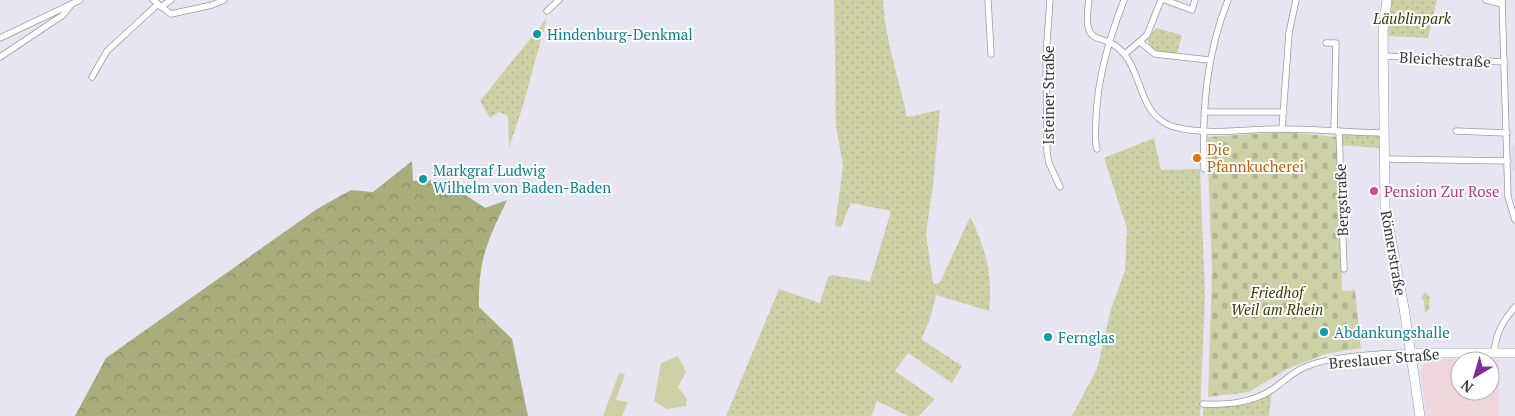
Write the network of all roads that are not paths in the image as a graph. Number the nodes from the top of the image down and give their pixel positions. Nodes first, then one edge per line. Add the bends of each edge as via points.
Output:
1 (80, 0) edge
2 (171, 0) edge
3 (224, 0) edge
4 (559, 0) edge
5 (988, 0) edge
6 (1050, 0) edge
7 (1089, 0) edge
8 (1124, 0) edge
9 (1161, 0) edge
10 (1165, 0) edge
11 (1195, 0) edge
12 (1228, 0) edge
13 (1296, 0) edge
14 (1386, 0) edge
15 (1486, 0) edge
16 (1502, 2) edge
17 (202, 3) edge
18 (71, 4) junction
19 (158, 4) edge
20 (547, 11) dead end
21 (0, 38) edge
22 (1140, 42) junction
23 (1326, 42) dead end
24 (1109, 44) junction
25 (991, 54) dead end
26 (1125, 54) junction
27 (0, 56) edge
28 (1384, 56) junction
29 (1209, 60) junction
30 (1505, 62) junction
31 (92, 77) dead end
32 (1204, 112) junction
33 (1284, 112) junction
34 (1282, 129) junction
35 (1202, 130) junction
36 (1336, 131) junction
37 (1456, 131) dead end
38 (1384, 133) junction
39 (1508, 135) junction
40 (1515, 138) edge
41 (1097, 149) dead end
42 (1385, 159) junction
43 (1508, 160) junction
44 (1204, 169) dead end
45 (1060, 187) dead end
46 (1515, 220) edge
47 (1344, 270) dead end
48 (1515, 307) edge
49 (1494, 351) edge
50 (1411, 353) junction
51 (1450, 353) edge
52 (1500, 353) edge
53 (1515, 353) edge
54 (1203, 404) dead end
55 (1420, 416) edge

1 - 18 street
2 - 19 street
3 - 17 street via 212,6
4 - 20 street
5 - 25 street
6 - 45 street, Isteiner Straße via 1046,56 1048,153 1049,164
7 - 24 street via 1088,31
8 - 24 street
9 - 22 street via 1152,26
10 - 11 street via 1192,10
12 - 29 street
13 - 33 street via 1289,33
14 - 28 street, Römerstraße
15 - 16 street
16 - 30 street
17 - 19 street via 171,14
18 - 21 street
18 - 27 street via 63,15
19 - 31 street via 106,52
22 - 26 street
22 - 29 street via 1155,54
23 - 36 street, Bergstraße via 1336,43
24 - 26 street
24 - 41 street via 1098,92
26 - 35 street via 1152,112 1177,128
28 - 30 street, Bleichestraße
28 - 38 street, Römerstraße
29 - 32 street
30 - 39 street
32 - 33 street
32 - 35 street
33 - 34 street
34 - 35 street
34 - 36 street
35 - 44 street
36 - 38 street
36 - 47 street, Bergstraße
37 - 39 street
38 - 42 street, Römerstraße
39 - 40 street
39 - 43 street
42 - 43 street
42 - 50 street, Römerstraße via 1385,207
43 - 46 street via 1508,198
48 - 49 street via 1495,336
50 - 51 street, Breslauer Straße
50 - 54 street, Breslauer Straße via 1314,364 1252,400
50 - 55 street, Römerstraße
52 - 53 street, Breslauer Straße

